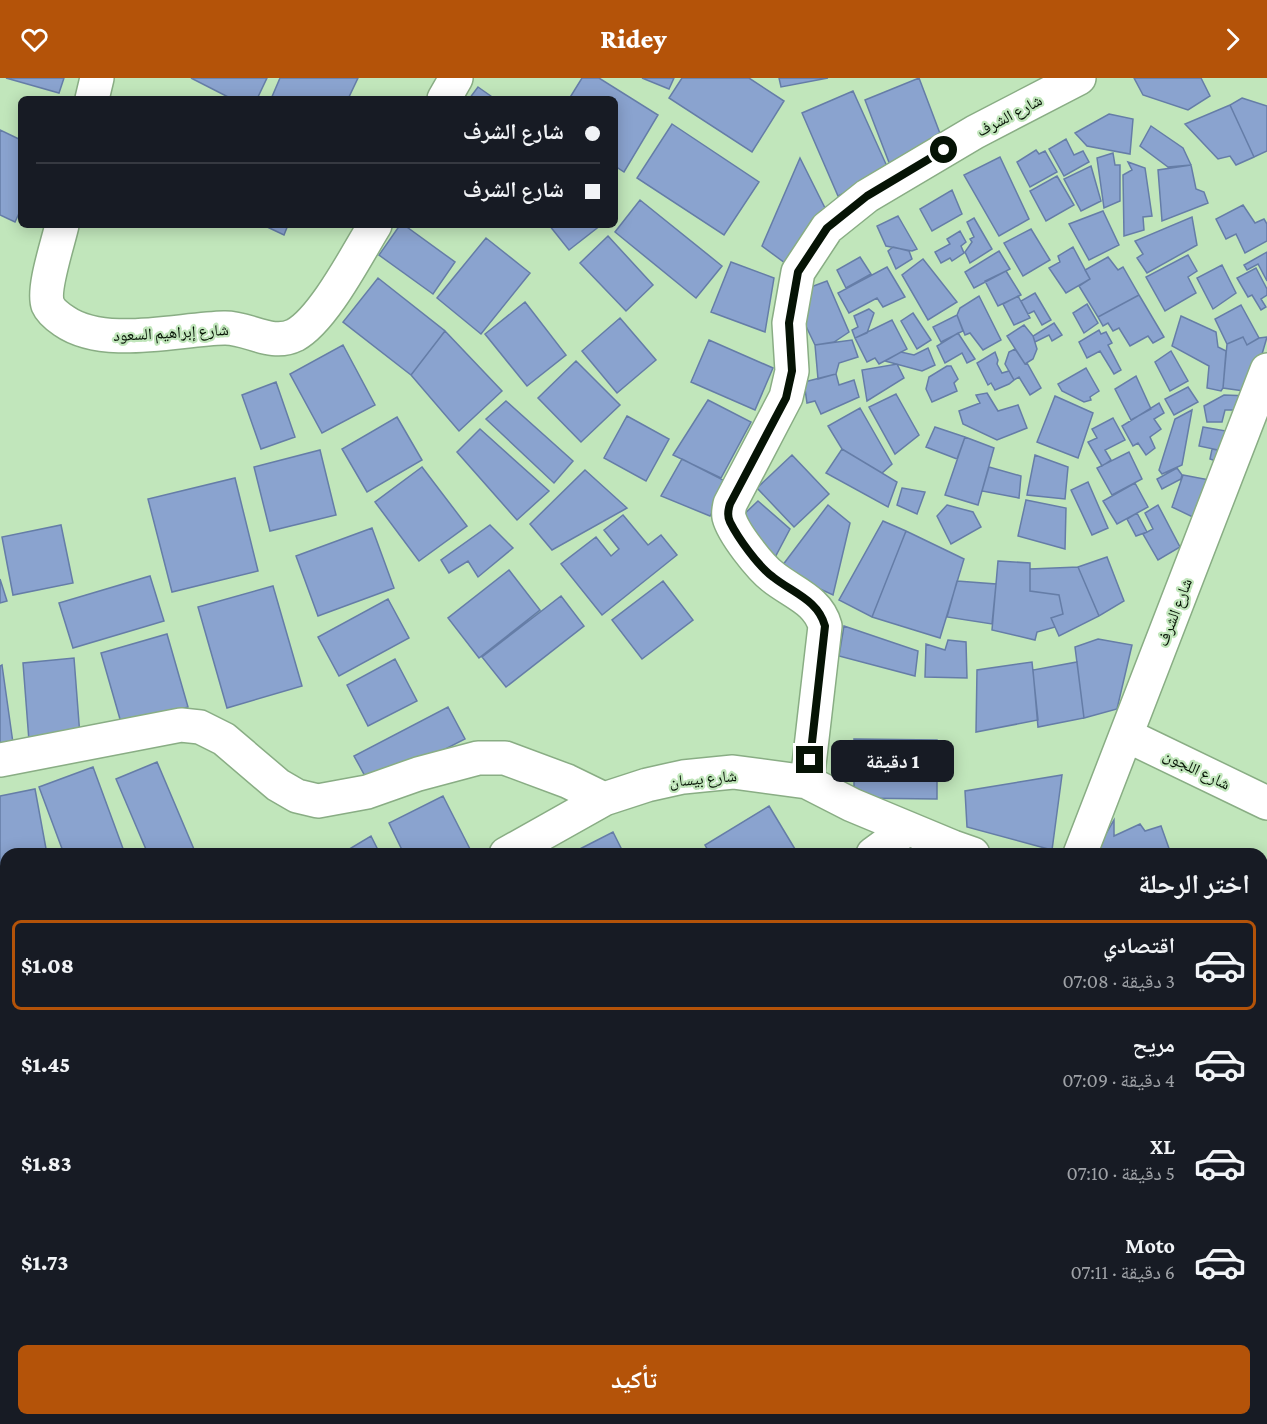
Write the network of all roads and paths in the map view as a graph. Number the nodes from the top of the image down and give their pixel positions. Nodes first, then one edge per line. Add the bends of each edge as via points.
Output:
1 (97, 78) edge
2 (456, 78) edge
3 (1079, 78) edge
4 (93, 96) edge
5 (446, 96) edge
6 (61, 228) edge
7 (373, 228) edge
8 (1267, 370) edge
9 (1126, 735) junction
10 (0, 760) edge
11 (807, 782) junction
12 (604, 799) junction
13 (1267, 803) edge
14 (907, 829) junction
15 (517, 848) edge
16 (881, 848) edge
17 (957, 848) edge
18 (1082, 848) edge

1 - 4 street
2 - 5 street
3 - 11 street, شارع الشرف via 975,132 867,196 827,228 798,272 789,323 792,371 786,398 728,512 746,546 770,576 818,608 823,617
6 - 7 street, شارع إبراهيم السعود via 46,293 48,306 71,326 108,335 240,329 276,339 294,335 308,324 330,297
8 - 9 street, شارع الشرف
9 - 13 street, شارع اللجون
9 - 18 street, شارع الشرف
10 - 12 street via 181,725 200,727 224,739 278,785 297,796 318,801 366,792 478,758 505,758
11 - 12 street, شارع بيسان via 733,772 647,784
11 - 14 street, شارع بيسان
12 - 15 street, شارع بيسان
14 - 16 street
14 - 17 street, شارع بيسان

